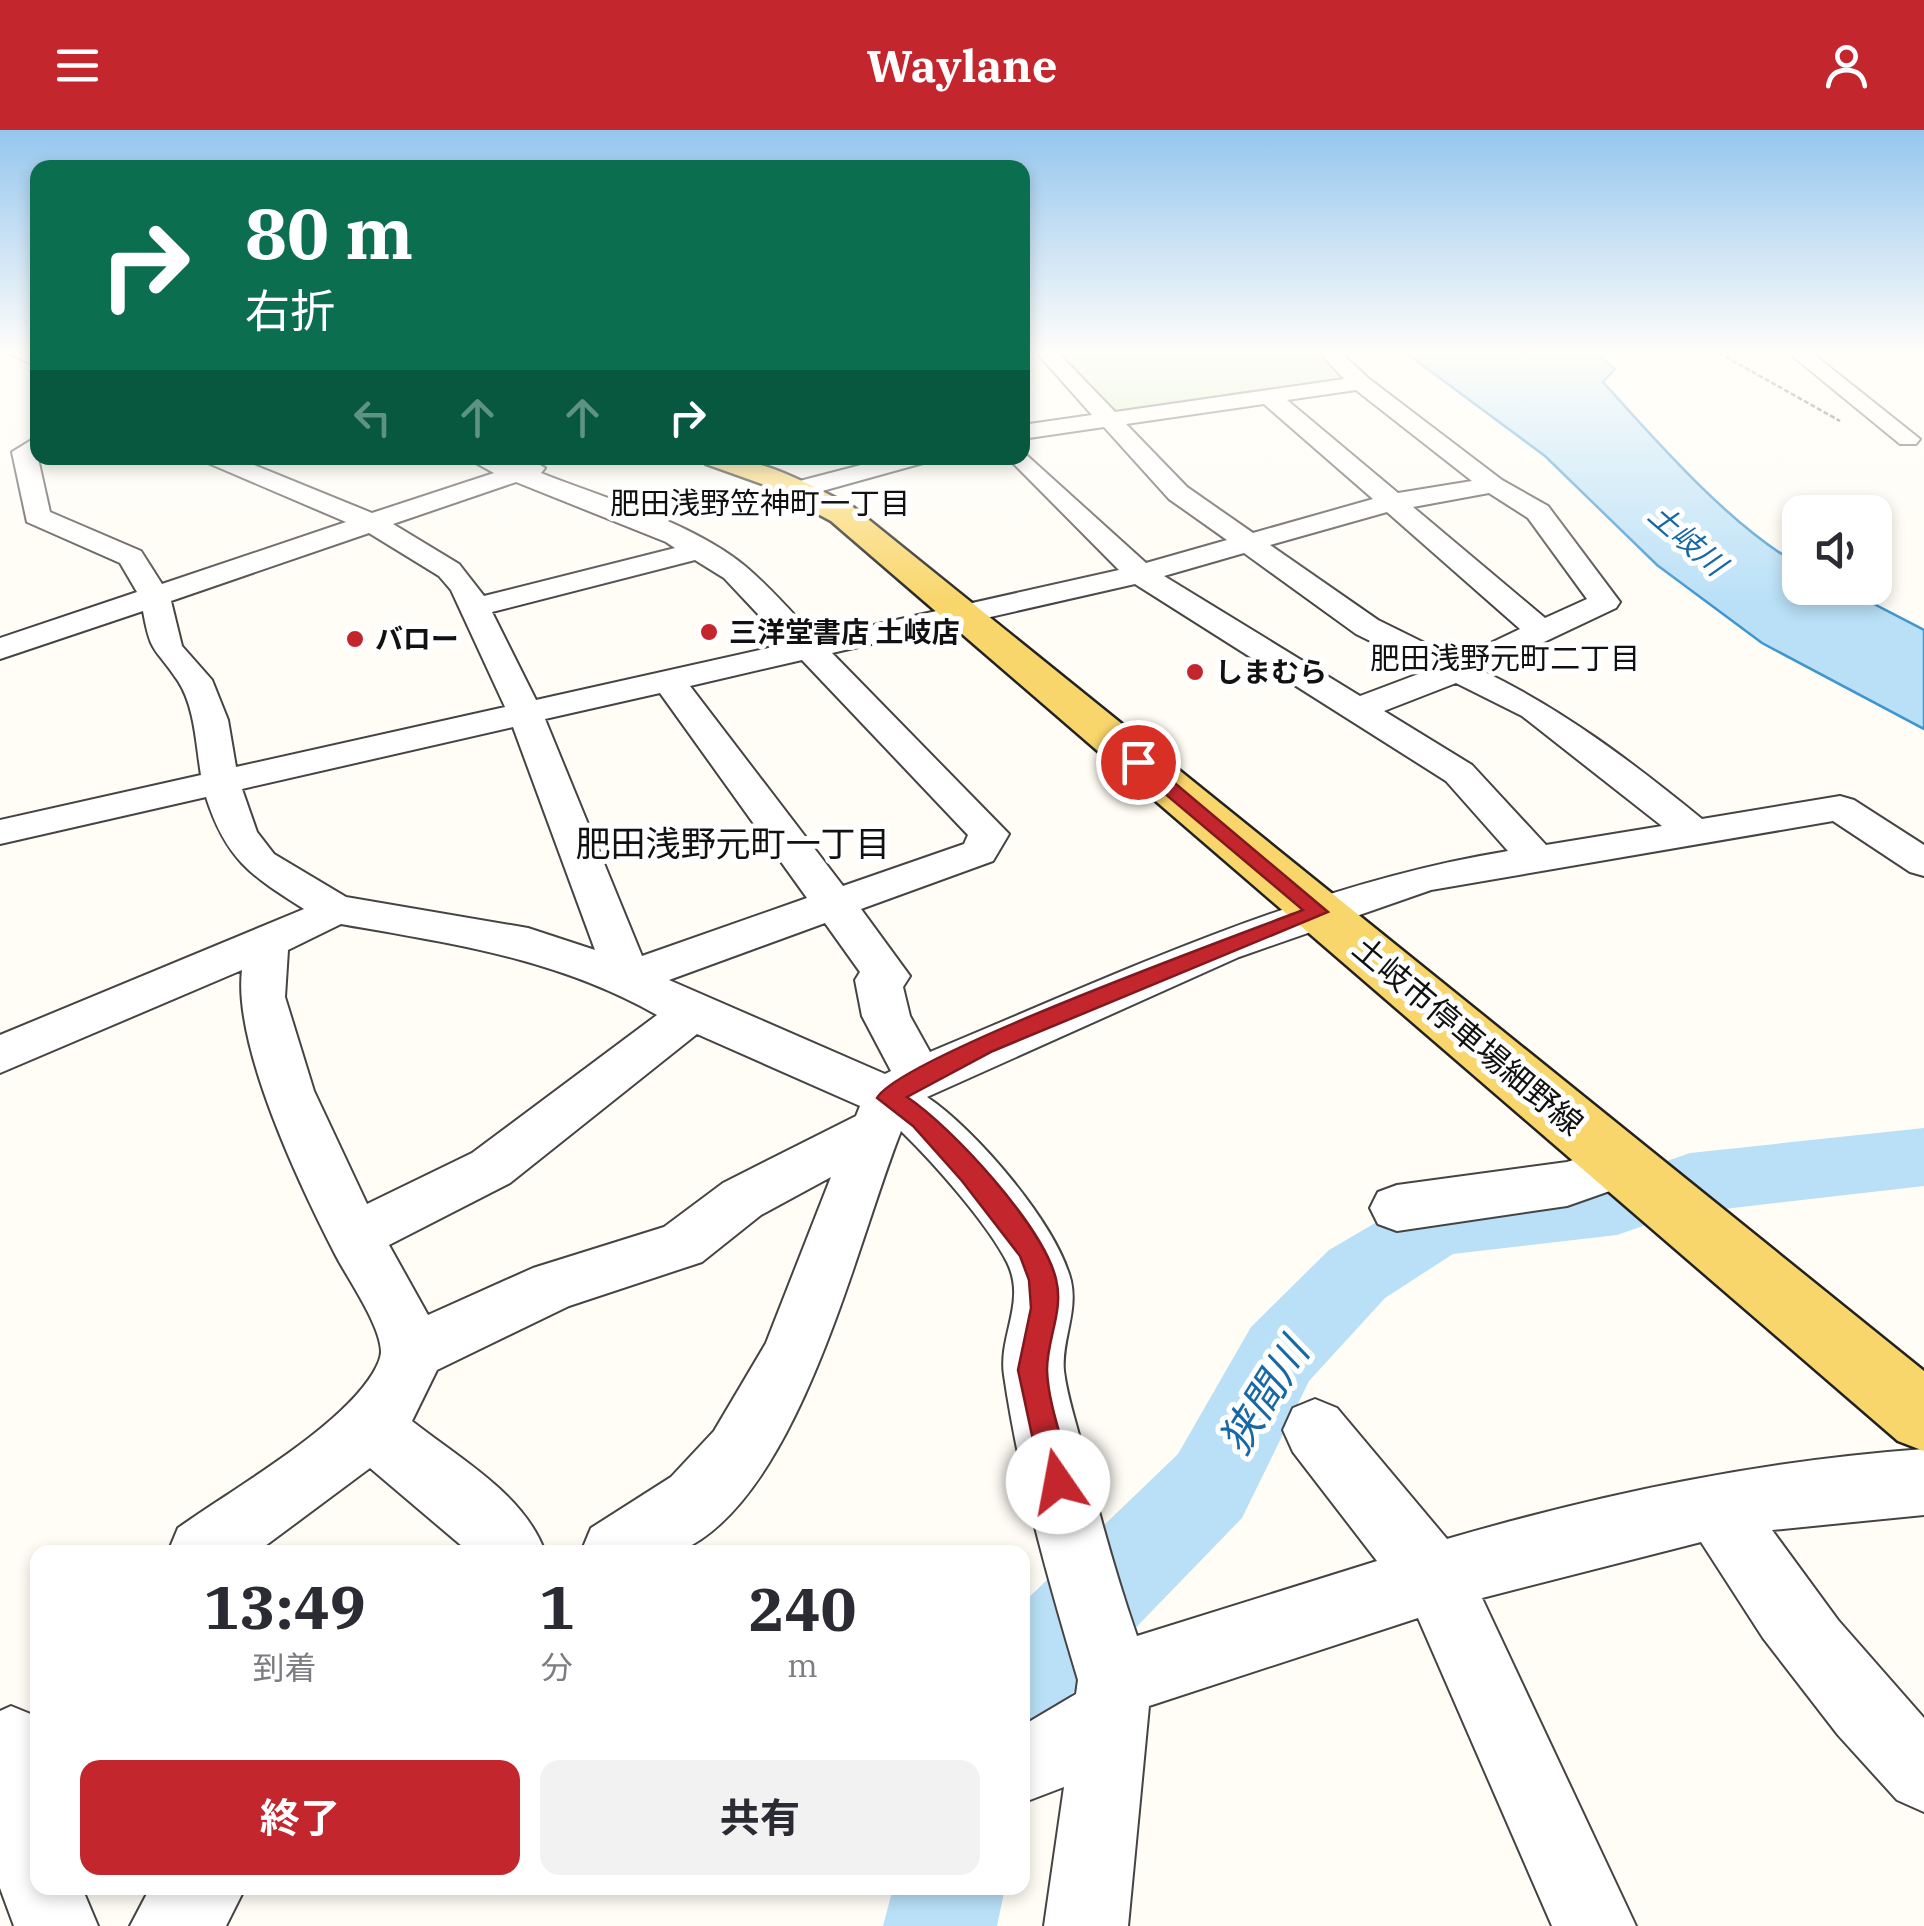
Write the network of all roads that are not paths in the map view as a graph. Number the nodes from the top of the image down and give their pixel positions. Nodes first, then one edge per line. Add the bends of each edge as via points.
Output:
1 (1124, 437) edge
2 (1314, 437) edge
3 (1430, 437) edge
4 (1916, 439) edge
5 (0, 442) edge
6 (30, 442) edge
7 (30, 448) edge
8 (234, 465) edge
9 (500, 465) edge
10 (540, 465) edge
11 (734, 465) edge
12 (884, 465) edge
13 (1027, 465) edge
14 (1912, 468) dead end
15 (520, 472) junction
16 (1493, 485) junction
17 (797, 490) junction
18 (1388, 503) junction
19 (372, 523) junction
20 (1248, 543) junction
21 (700, 550) junction
22 (1140, 574) junction
23 (156, 598) junction
24 (477, 607) junction
25 (959, 612) junction
26 (1542, 632) junction
27 (809, 648) junction
28 (0, 649) edge
29 (1456, 672) junction
30 (668, 680) junction
31 (1356, 710) junction
32 (525, 713) junction
33 (220, 780) junction
34 (1692, 831) junction
35 (0, 832) edge
36 (1534, 856) junction
37 (1924, 864) edge
38 (830, 904) junction
39 (334, 909) junction
40 (1318, 912) junction
41 (267, 942) junction
42 (628, 978) junction
43 (692, 1012) junction
44 (0, 1055) edge
45 (894, 1101) junction
46 (1622, 1164) junction
47 (1397, 1208) dead end
48 (354, 1236) junction
49 (410, 1352) junction
50 (1924, 1416) edge
51 (371, 1428) junction
52 (1314, 1430) dead end
53 (1924, 1482) edge
54 (1716, 1504) junction
55 (212, 1545) edge
56 (506, 1545) edge
57 (625, 1545) edge
58 (1436, 1581) junction
59 (1103, 1654) junction
60 (16, 1724) edge
61 (1030, 1762) edge
62 (1924, 1773) edge
63 (30, 1818) edge
64 (44, 1895) edge
65 (198, 1895) edge
66 (56, 1926) edge
67 (172, 1926) edge
68 (1086, 1926) edge
69 (1594, 1926) edge

1 - 20 street via 1178,493
2 - 18 street
3 - 16 street
4 - 14 street via 1871,439
5 - 6 street
7 - 23 street via 24,452 24,509 131,557
8 - 19 street
9 - 15 street
10 - 15 street
11 - 17 main road, 土岐市停車場細野線
12 - 17 street
13 - 22 street
15 - 19 street
15 - 21 street
16 - 18 street
16 - 26 street via 1538,512 1605,602
17 - 25 main road, 土岐市停車場細野線 via 842,514
18 - 20 street
18 - 26 street
19 - 23 street
19 - 24 street via 449,570
20 - 22 street
20 - 29 street via 1367,627
21 - 24 street
21 - 27 street via 734,572
22 - 25 street
22 - 31 street
23 - 28 street
23 - 33 street via 166,648 195,680 210,720
24 - 32 street
25 - 27 street
25 - 40 main road, 土岐市停車場細野線
26 - 29 street
27 - 30 street
27 - 38 street via 989,834 979,852
29 - 31 street
29 - 34 street via 1534,709
30 - 32 street
30 - 38 street
31 - 36 street via 1458,772
32 - 33 street
32 - 42 street
33 - 35 street
33 - 39 street via 238,834 260,862
34 - 36 street
34 - 37 street via 1840,808
36 - 40 street via 1424,878
38 - 42 street
38 - 45 street via 887,976 878,980
39 - 41 street
39 - 42 street via 528,942
40 - 45 street via 1021,1030
40 - 46 main road, 土岐市停車場細野線
41 - 44 street
41 - 48 street via 262,997 288,1091
42 - 43 street
43 - 45 street
43 - 48 street via 491,1168
45 - 49 street via 682,1245 553,1286
45 - 57 street via 788,1358 745,1440 703,1493
45 - 59 street via 921,1119 1032,1250 1045,1308 1033,1370
46 - 47 street via 1567,1184
46 - 50 main road, 土岐市停車場細野線
48 - 49 street via 404,1326
49 - 51 street via 402,1384
51 - 55 street
51 - 56 street
52 - 58 street
53 - 54 street
54 - 58 street
54 - 62 street via 1800,1633
58 - 59 street
58 - 69 street
59 - 61 street via 1050,1754
59 - 68 street
60 - 63 street
64 - 66 street
65 - 67 street

